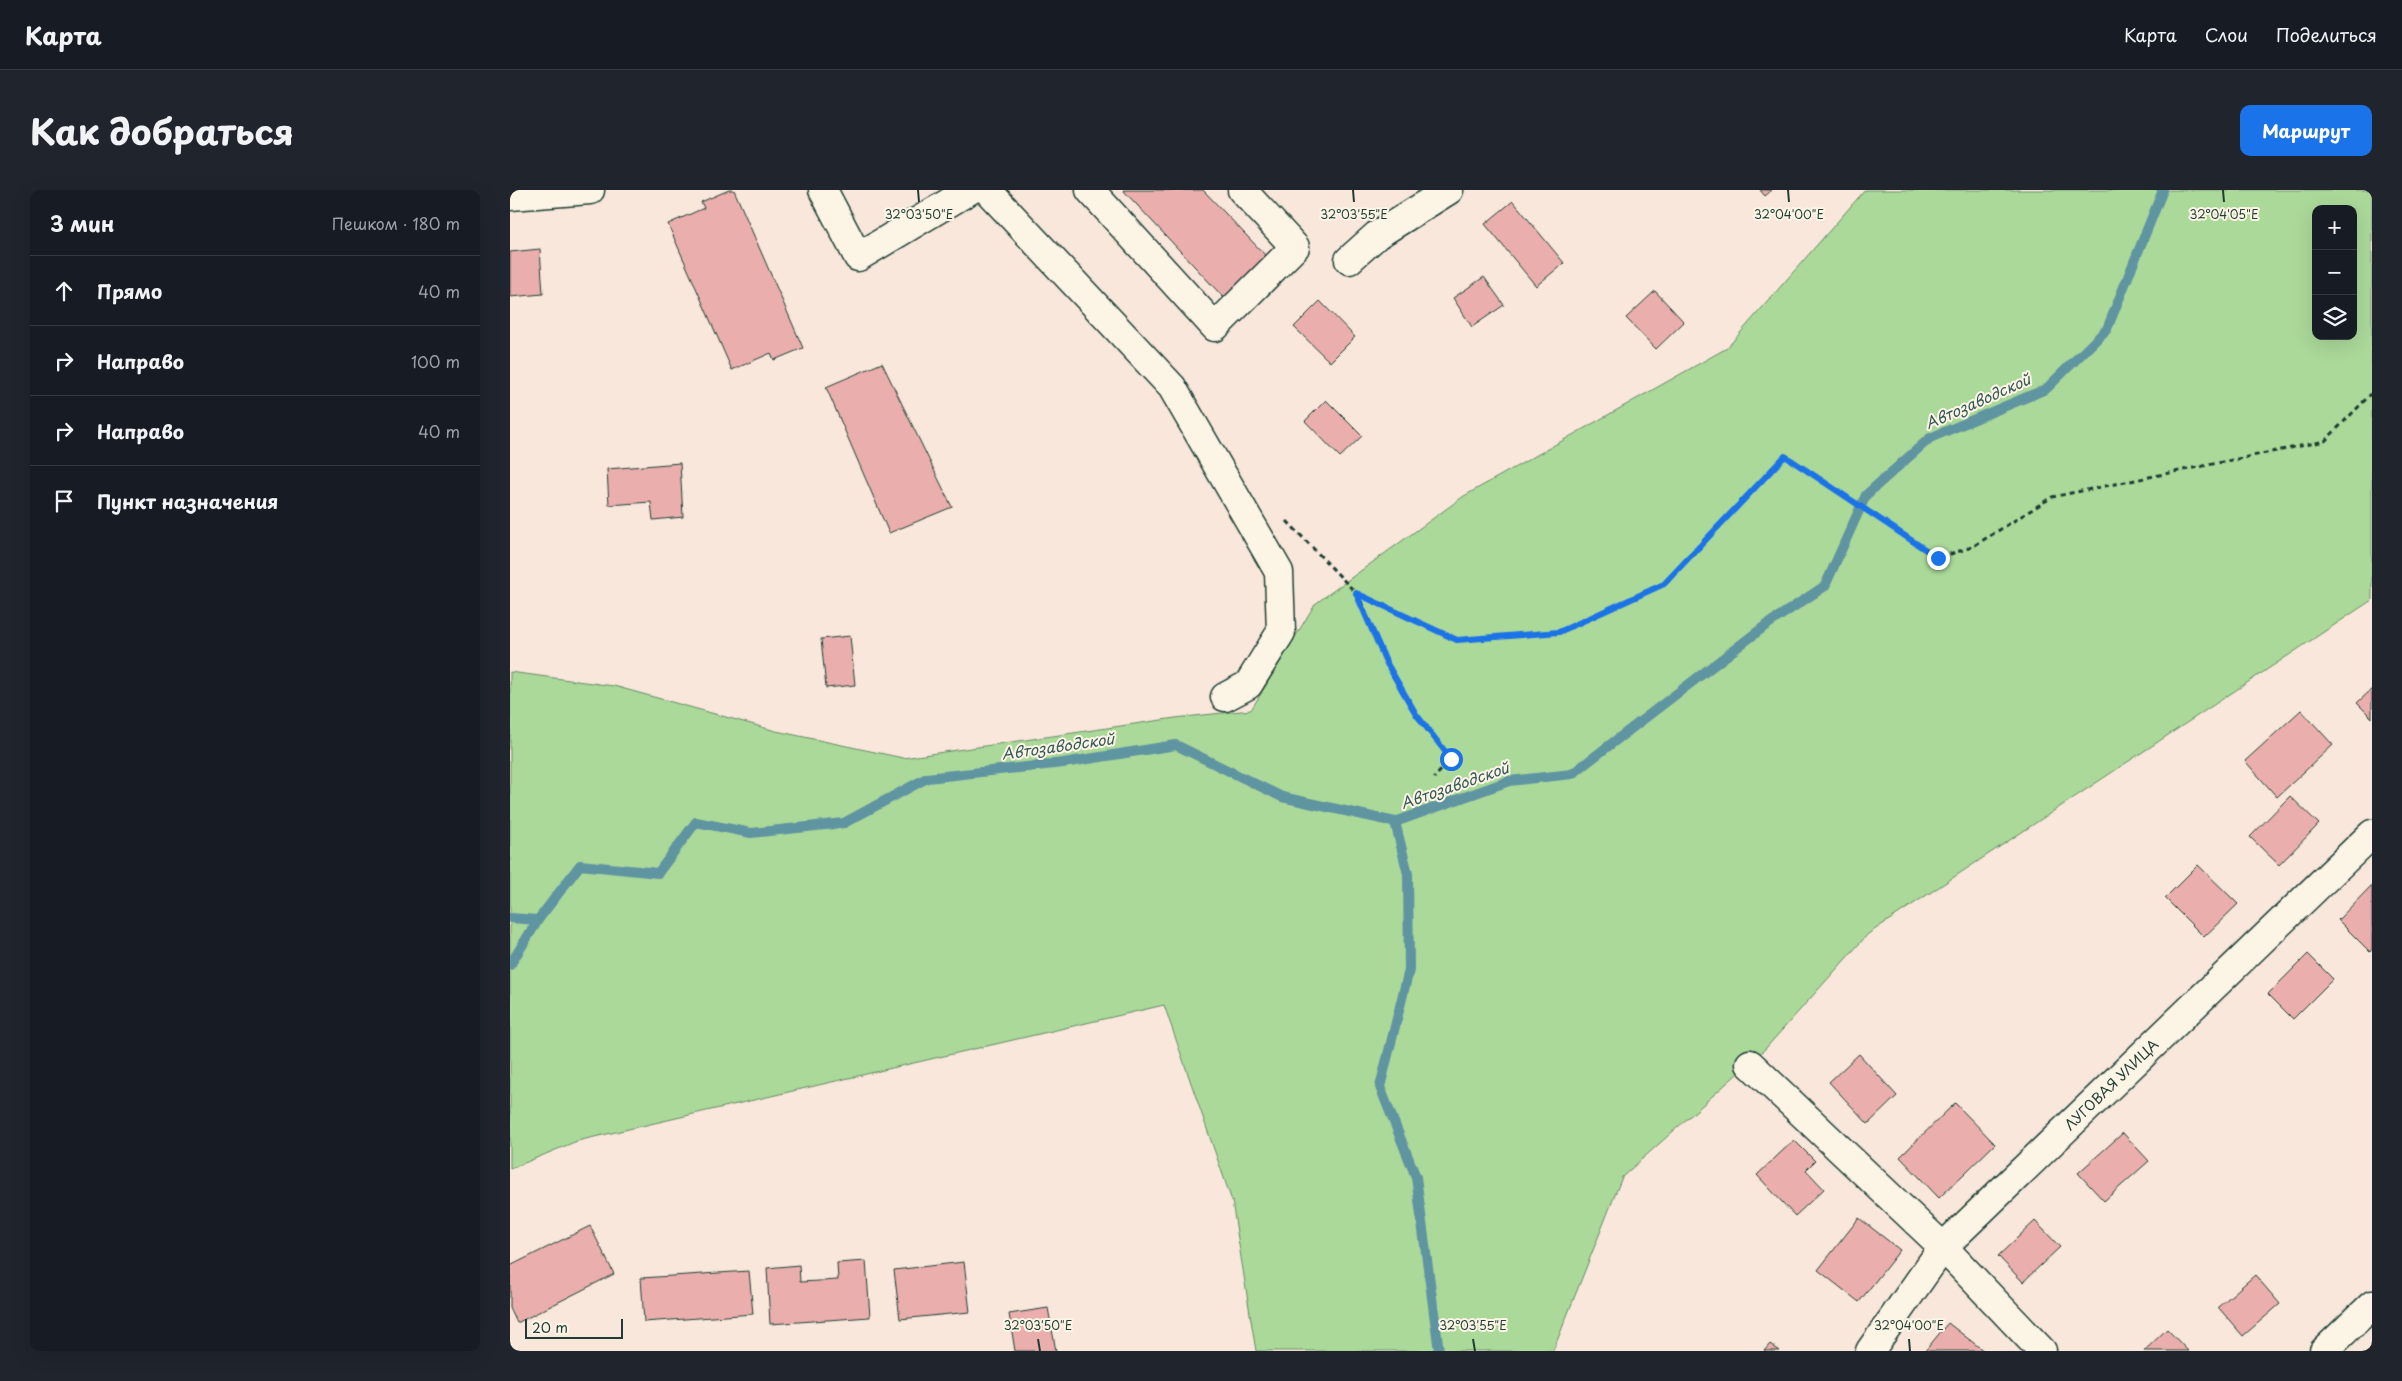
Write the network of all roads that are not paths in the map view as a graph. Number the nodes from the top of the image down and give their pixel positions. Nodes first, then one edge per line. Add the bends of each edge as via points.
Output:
1 (590, 190) edge
2 (823, 190) edge
3 (970, 190) edge
4 (987, 190) edge
5 (1090, 190) edge
6 (1242, 190) edge
7 (1449, 190) edge
8 (510, 196) edge
9 (1349, 260) dead end
10 (1225, 696) dead end
11 (2372, 834) edge
12 (1750, 1064) dead end
13 (1943, 1247) junction
14 (2372, 1305) edge
15 (1870, 1351) edge
16 (2042, 1351) edge
17 (2324, 1351) edge

1 - 8 street
2 - 3 street via 858,256
4 - 10 street via 1172,387 1279,572 1281,632 1248,685
5 - 6 street via 1215,327 1295,247
7 - 9 street via 1377,235
11 - 13 street, ЛУГОВАЯ УЛИЦА
12 - 13 street
13 - 15 street, ЛУГОВАЯ УЛИЦА
13 - 16 street
14 - 17 street

